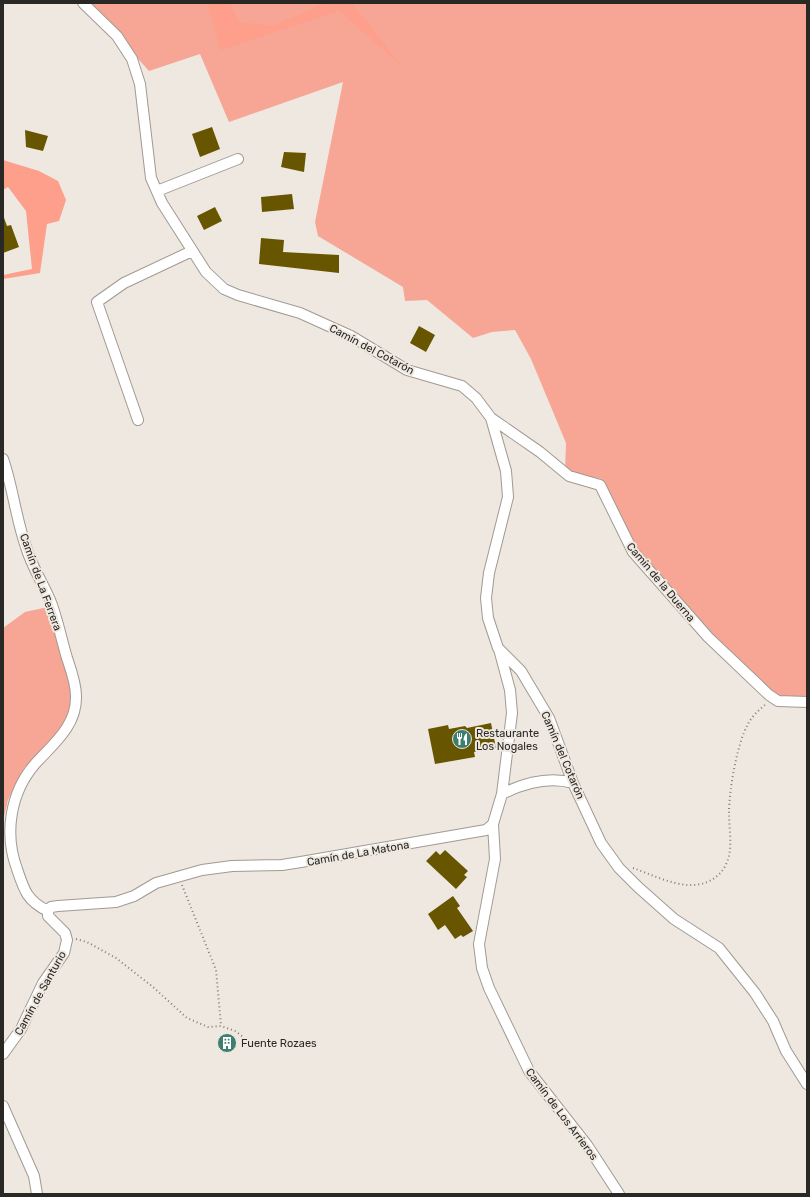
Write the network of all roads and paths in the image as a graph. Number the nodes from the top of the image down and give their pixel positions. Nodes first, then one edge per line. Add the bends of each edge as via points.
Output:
1 (83, 3) edge
2 (238, 160) dead end
3 (157, 191) junction
4 (192, 251) junction
5 (491, 418) junction
6 (138, 420) dead end
7 (3, 459) edge
8 (498, 648) junction
9 (773, 698) junction
10 (807, 702) edge
11 (573, 783) junction
12 (502, 794) junction
13 (493, 824) junction
14 (619, 868) junction
15 (179, 876) junction
16 (48, 911) junction
17 (66, 936) junction
18 (221, 1026) junction
19 (246, 1039) dead end
20 (3, 1054) edge
21 (807, 1084) edge
22 (3, 1106) edge
23 (37, 1194) edge
24 (618, 1194) edge

1 - 3 street, Camín del Cotarón via 117,36 132,59 140,84 151,178
2 - 3 street
3 - 4 street, Camín del Cotarón
4 - 5 street, Camín del Cotarón via 206,272 224,289 300,313 351,336 407,370 462,386 476,398
4 - 6 street via 124,283 97,302
5 - 8 street, Camín del Cotarón via 506,471 508,496 489,573 486,598 488,618
5 - 9 street, Camín de la Duerna via 569,476 600,485 633,552 708,637
7 - 16 street, Camín de La Ferrera via 26,548 52,605 75,686 75,709 72,720 28,774 10,820 11,847 24,890 33,903
8 - 11 street, Camín del Cotarón via 521,671 549,718
8 - 12 street via 510,690 512,713
9 - 10 street via 778,701
9 - 14 path via 753,716 740,742 729,811 729,854 722,871 713,880 700,885 687,885 632,868
11 - 12 street via 562,780 531,782
11 - 14 street, Camín del Cotarón via 601,843
12 - 13 street
13 - 15 street, Camín de La Matona via 486,830 476,833 309,861 282,865 232,866
13 - 24 street, Camín de Los Arrieros via 495,859 479,944 482,968 529,1071 587,1145
14 - 21 street, Camín del Cotarón via 674,919 719,948 755,993
15 - 16 street, Camín de La Matona via 156,883 134,896 116,902 58,906 51,907
15 - 18 path via 216,970
16 - 17 street, Camín de Santurio via 48,916
17 - 18 path via 87,942 116,958 187,1018 208,1027
17 - 20 street, Camín de Santurio via 64,952 43,983 21,1029
18 - 19 path via 235,1031
22 - 23 street via 34,1176

